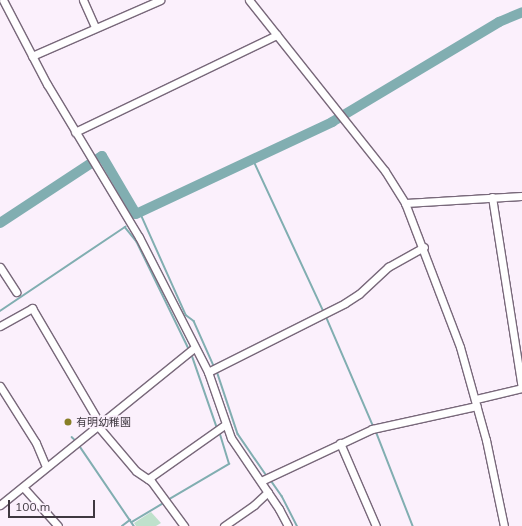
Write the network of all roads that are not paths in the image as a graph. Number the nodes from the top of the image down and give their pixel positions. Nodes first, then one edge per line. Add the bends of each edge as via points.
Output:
1 (3, 0) edge
2 (83, 0) edge
3 (160, 0) edge
4 (249, 0) edge
5 (95, 28) junction
6 (277, 35) junction
7 (32, 56) junction
8 (75, 132) junction
9 (522, 196) edge
10 (492, 198) junction
11 (405, 203) junction
12 (424, 247) junction
13 (0, 267) edge
14 (16, 292) dead end
15 (0, 326) edge
16 (194, 348) junction
17 (213, 369) junction
18 (0, 386) edge
19 (522, 388) edge
20 (477, 402) junction
21 (226, 424) junction
22 (97, 425) junction
23 (340, 443) junction
24 (46, 466) junction
25 (266, 478) junction
26 (148, 479) junction
27 (23, 487) junction
28 (268, 492) junction
29 (0, 505) edge
30 (504, 525) edge
31 (58, 526) edge
32 (184, 526) edge
33 (224, 526) edge
34 (288, 526) edge
35 (376, 526) edge
36 (496, 526) edge

1 - 7 street
2 - 5 street
3 - 5 street
4 - 6 street
5 - 7 street
6 - 8 street
6 - 11 street via 385,171
7 - 8 street
8 - 16 street via 133,226
9 - 10 street
10 - 11 street
10 - 19 street
11 - 12 street
12 - 17 street via 388,267 359,294 345,303
12 - 20 street
13 - 14 street
15 - 22 street via 32,308 97,419
16 - 17 street
16 - 22 street
17 - 21 street
18 - 24 street via 36,443
19 - 20 street
20 - 23 street via 391,423
20 - 30 street
21 - 25 street via 237,449
21 - 26 street
22 - 24 street
22 - 26 street via 136,471
23 - 25 street
23 - 35 street
24 - 27 street
25 - 28 street
26 - 32 street
27 - 29 street
27 - 31 street
28 - 33 street
28 - 34 street
30 - 36 street

